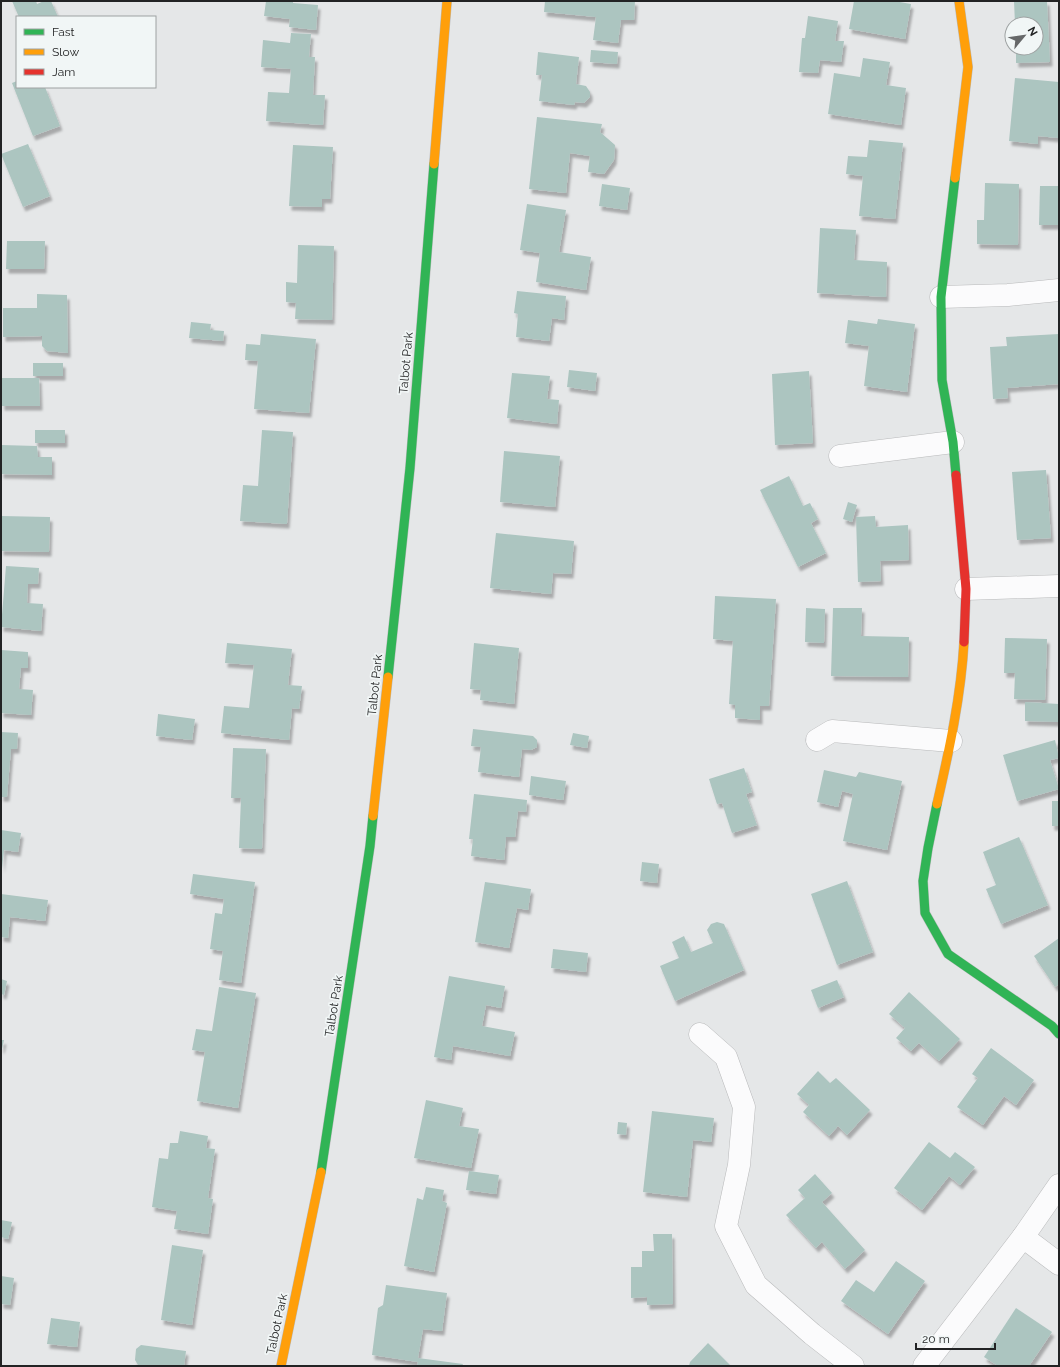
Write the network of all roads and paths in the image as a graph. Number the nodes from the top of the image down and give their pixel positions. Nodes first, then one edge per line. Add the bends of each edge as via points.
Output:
1 (447, 1) edge
2 (959, 1) edge
3 (1059, 290) edge
4 (942, 297) junction
5 (952, 442) junction
6 (840, 456) dead end
7 (1059, 586) edge
8 (966, 589) junction
9 (817, 740) dead end
10 (951, 741) junction
11 (700, 1034) dead end
12 (1059, 1034) edge
13 (1059, 1185) edge
14 (1023, 1237) junction
15 (1059, 1264) edge
16 (281, 1366) edge
17 (852, 1366) edge
18 (924, 1366) edge

1 - 16 street, Talbot Park via 410,468 370,846 319,1182
2 - 4 street via 968,67
3 - 4 street
4 - 5 street via 942,380
5 - 6 street
5 - 8 street
7 - 8 street
8 - 10 street via 963,660
9 - 10 street via 832,731
10 - 12 street via 923,881 925,913 948,954 1052,1026
11 - 17 street via 726,1057 744,1107 739,1165 726,1226 756,1285
13 - 14 street
14 - 15 street
14 - 18 street

